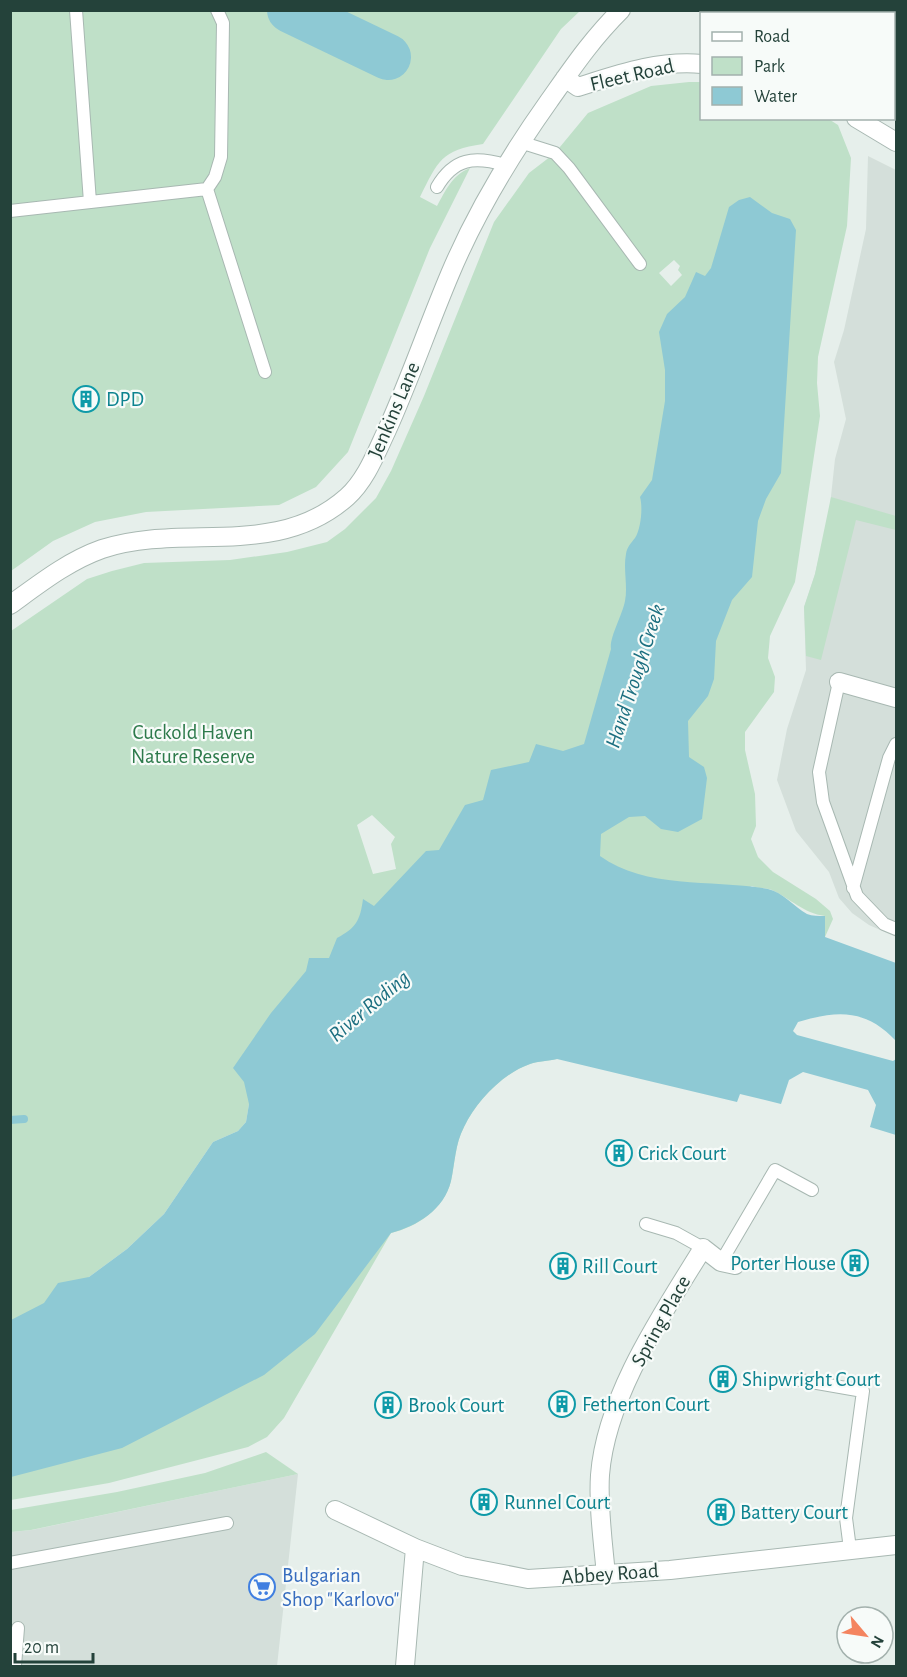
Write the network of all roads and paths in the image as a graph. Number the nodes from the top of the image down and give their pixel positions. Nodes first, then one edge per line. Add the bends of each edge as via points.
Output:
1 (76, 10) edge
2 (217, 10) edge
3 (621, 10) edge
4 (700, 64) edge
5 (565, 78) junction
6 (859, 120) edge
7 (520, 142) junction
8 (897, 142) edge
9 (505, 165) junction
10 (437, 187) dead end
11 (207, 189) junction
12 (90, 202) junction
13 (10, 211) edge
14 (640, 264) dead end
15 (265, 372) dead end
16 (10, 604) edge
17 (839, 682) joint
18 (897, 698) edge
19 (897, 744) edge
20 (853, 888) junction
21 (897, 929) edge
22 (812, 1190) dead end
23 (646, 1224) dead end
24 (703, 1248) junction
25 (728, 1263) joint
26 (800, 1380) dead end
27 (335, 1510) dead end
28 (227, 1523) dead end
29 (897, 1545) edge
30 (415, 1548) junction
31 (850, 1549) junction
32 (10, 1563) edge
33 (606, 1575) junction
34 (18, 1628) dead end
35 (15, 1666) edge
36 (405, 1666) edge

1 - 12 lane
2 - 11 lane via 223,23 221,157
3 - 5 street, Jenkins Lane via 584,48
4 - 5 street, Fleet Road via 662,64 578,87
5 - 7 street, Jenkins Lane
6 - 8 street
7 - 9 street, Jenkins Lane
7 - 14 lane via 555,153
9 - 10 lane via 462,162 450,168
9 - 16 street, Jenkins Lane via 472,222 371,464 349,495 322,517 287,530 137,541 102,549 67,565
11 - 12 lane
11 - 15 lane
12 - 13 lane
17 - 18 street
17 - 20 lane via 819,772 823,802
19 - 20 lane via 889,758
20 - 21 lane via 865,907 884,924
22 - 25 lane via 775,1170
23 - 24 lane via 676,1233
24 - 25 street
24 - 33 street, Spring Place via 658,1320 625,1388 608,1436 600,1474
26 - 31 lane via 863,1390 846,1518
27 - 30 street, Abbey Road
28 - 32 lane
29 - 31 street, Abbey Road
30 - 33 street, Abbey Road via 462,1566 528,1579
30 - 36 street
31 - 33 street, Abbey Road
34 - 35 lane

